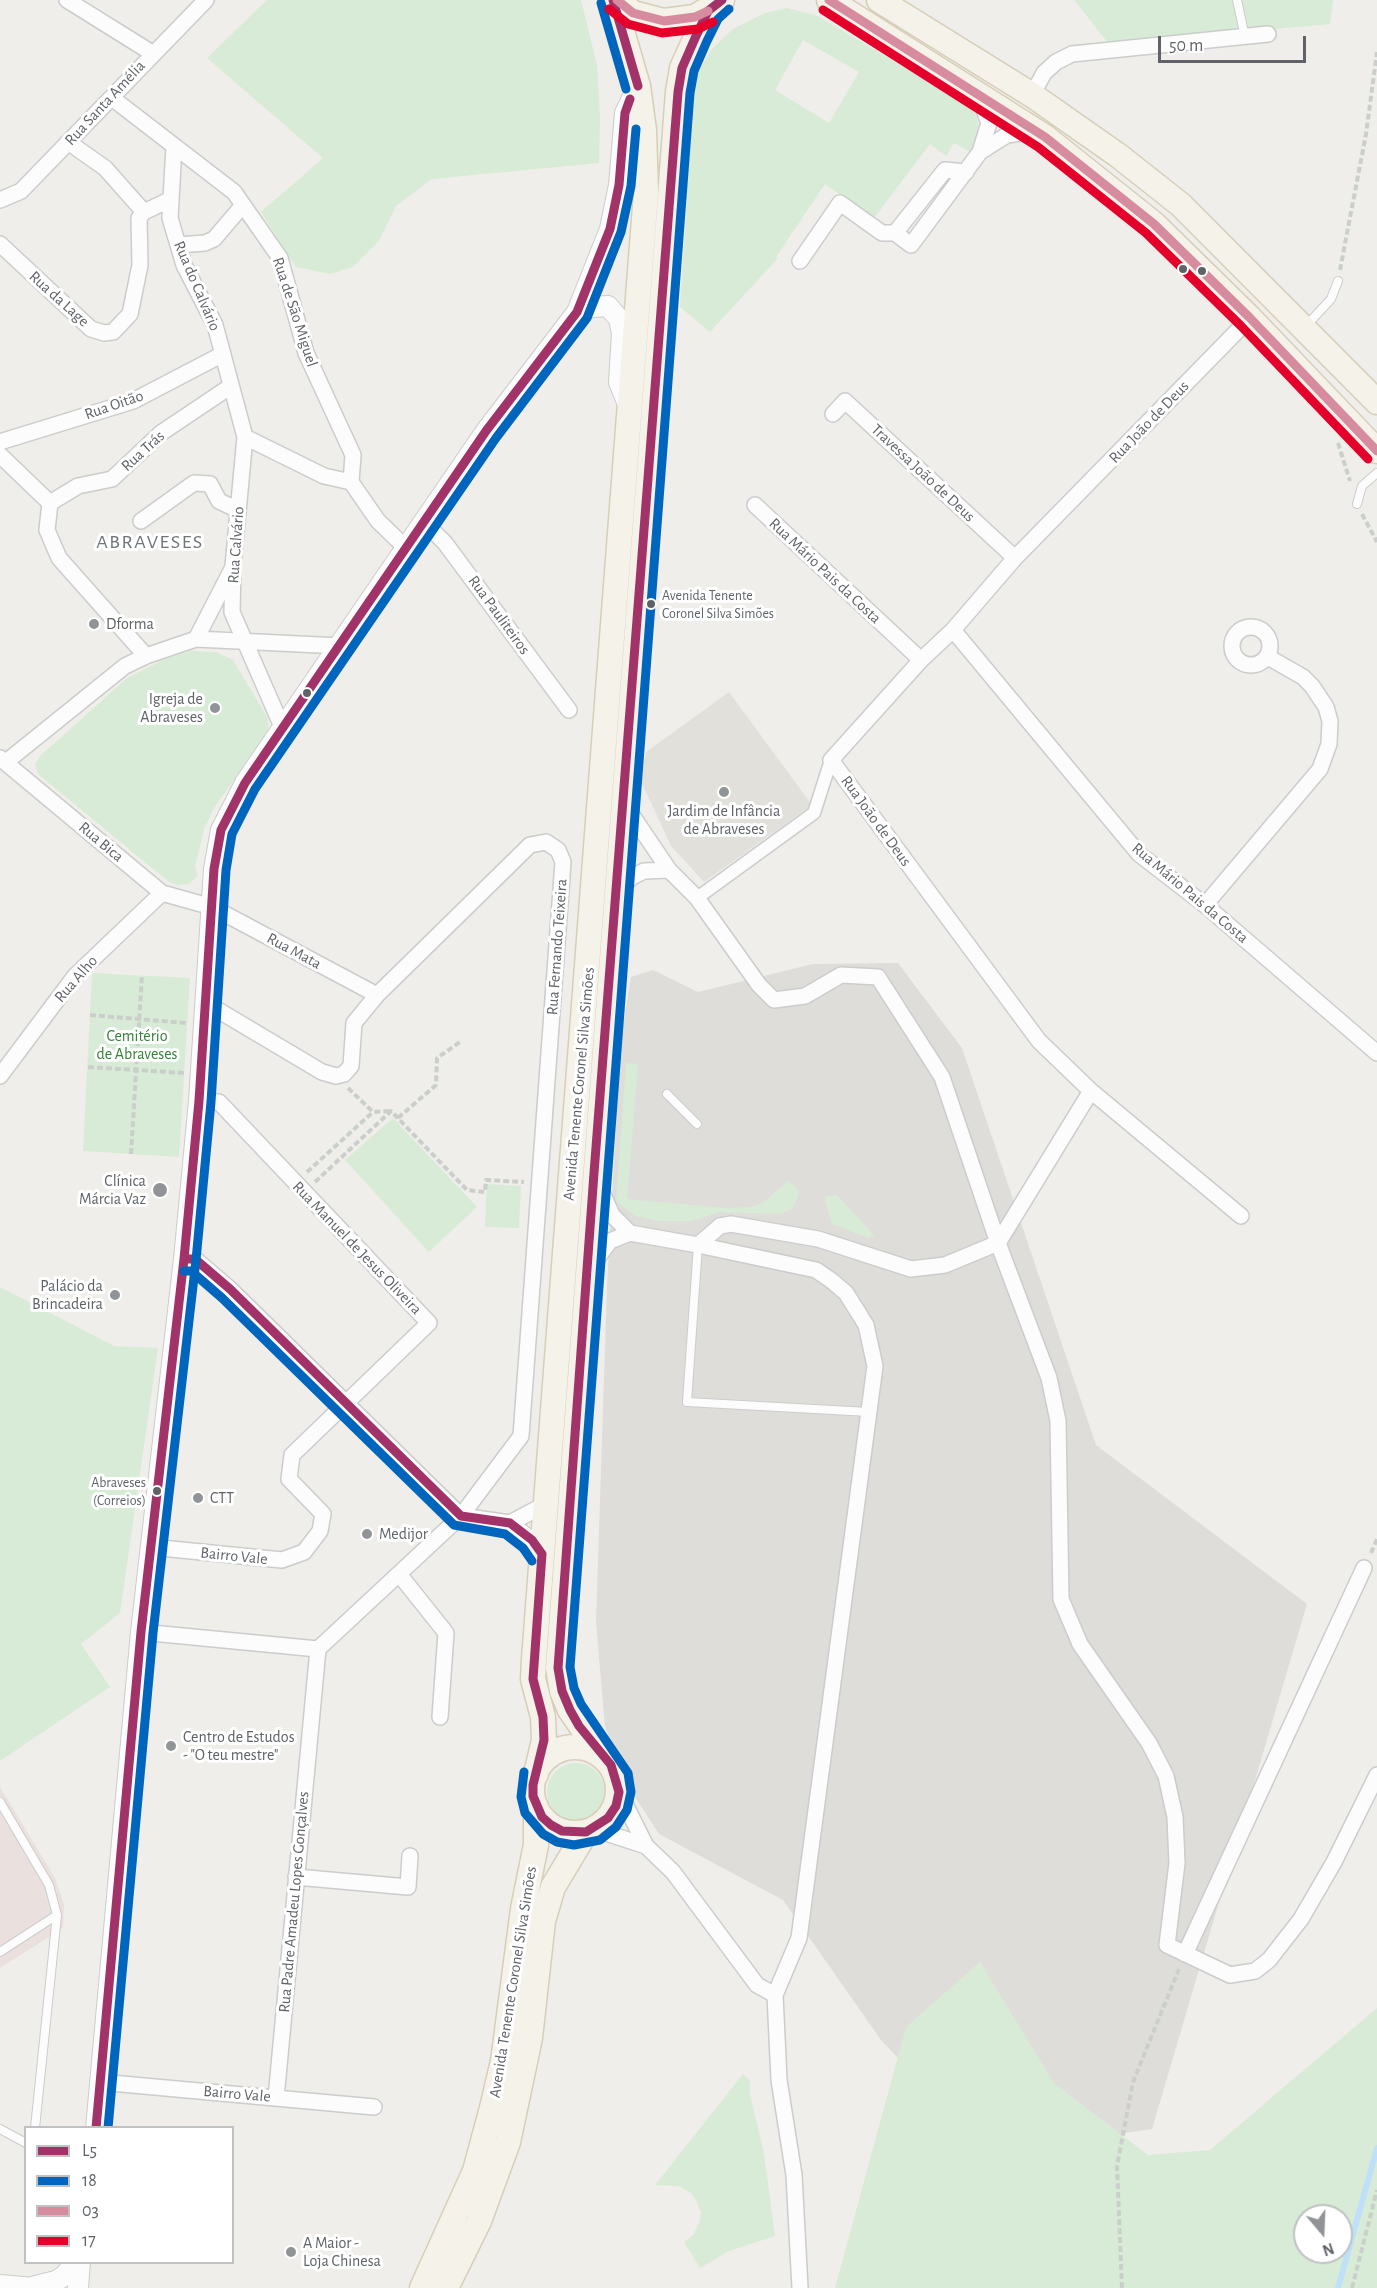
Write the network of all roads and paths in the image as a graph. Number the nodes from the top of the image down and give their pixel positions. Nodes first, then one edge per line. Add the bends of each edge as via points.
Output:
1 (67, 0) edge
2 (206, 0) edge
3 (615, 0) edge
4 (829, 0) edge
5 (879, 0) edge
6 (1237, 0) edge
7 (719, 3) edge
8 (1268, 34) dead end
9 (1245, 36) junction
10 (1377, 52) edge
11 (152, 53) junction
12 (638, 86) junction
13 (977, 94) junction
14 (1032, 94) junction
15 (112, 98) junction
16 (1036, 131) junction
17 (68, 142) junction
18 (174, 146) junction
19 (980, 152) junction
20 (0, 200) edge
21 (169, 200) junction
22 (243, 205) junction
23 (144, 212) junction
24 (0, 244) edge
25 (178, 245) junction
26 (800, 261) dead end
27 (1338, 282) joint
28 (577, 312) junction
29 (1250, 318) junction
30 (1305, 328) junction
31 (223, 354) junction
32 (231, 386) junction
33 (1377, 402) edge
34 (631, 413) junction
35 (833, 414) dead end
36 (245, 437) junction
37 (1337, 438) dead end
38 (1, 446) edge
39 (1377, 451) edge
40 (1377, 474) edge
41 (351, 482) junction
42 (50, 503) junction
43 (1357, 504) junction
44 (755, 506) dead end
45 (238, 510) junction
46 (141, 521) dead end
47 (425, 523) junction
48 (1377, 542) edge
49 (407, 549) junction
50 (1015, 558) junction
51 (233, 566) junction
52 (953, 630) junction
53 (196, 639) junction
54 (243, 641) junction
55 (340, 646) junction
56 (147, 656) junction
57 (1268, 657) dead end
58 (921, 660) junction
59 (568, 710) dead end
60 (283, 729) junction
61 (3, 760) edge
62 (831, 760) junction
63 (623, 801) junction
64 (669, 870) junction
65 (162, 893) junction
66 (616, 893) junction
67 (698, 898) junction
68 (1205, 905) junction
69 (212, 907) junction
70 (142, 975) dead end
71 (377, 995) junction
72 (206, 1003) junction
73 (90, 1015) dead end
74 (139, 1019) junction
75 (188, 1023) dead end
76 (460, 1042) dead end
77 (1377, 1053) edge
78 (88, 1067) dead end
79 (136, 1071) junction
80 (184, 1073) dead end
81 (0, 1076) edge
82 (336, 1076) junction
83 (1091, 1091) junction
84 (667, 1094) dead end
85 (199, 1101) junction
86 (391, 1111) junction
87 (373, 1112) junction
88 (398, 1118) junction
89 (697, 1124) dead end
90 (130, 1154) dead end
91 (594, 1173) junction
92 (540, 1183) junction
93 (300, 1187) junction
94 (1241, 1216) dead end
95 (630, 1233) junction
96 (998, 1243) junction
97 (698, 1245) junction
98 (184, 1259) junction
99 (587, 1272) junction
100 (344, 1403) junction
101 (869, 1412) junction
102 (546, 1504) junction
103 (461, 1516) junction
104 (510, 1523) junction
105 (151, 1547) junction
106 (542, 1554) junction
107 (1364, 1568) dead end
108 (399, 1574) junction
109 (141, 1632) junction
110 (318, 1649) junction
111 (440, 1717) dead end
112 (601, 1755) junction
113 (536, 1774) junction
114 (1377, 1775) edge
115 (619, 1792) junction
116 (0, 1802) edge
117 (536, 1806) junction
118 (590, 1830) junction
119 (646, 1846) junction
120 (410, 1856) dead end
121 (297, 1877) junction
122 (57, 1915) junction
123 (0, 1952) edge
124 (1185, 1954) junction
125 (775, 1995) junction
126 (100, 2082) junction
127 (276, 2098) junction
128 (374, 2107) dead end
129 (35, 2126) edge
130 (96, 2126) edge
131 (0, 2129) edge
132 (24, 2142) edge
133 (1377, 2190) edge
134 (74, 2264) edge
135 (80, 2264) edge
136 (1, 2287) edge
137 (33, 2288) edge
138 (78, 2288) edge
139 (422, 2288) edge
140 (446, 2288) edge
141 (800, 2288) edge
142 (1122, 2288) edge
143 (1352, 2288) edge

1 - 11 street
2 - 11 street, Rua Santa Amélia
3 - 7 main road via 633,13 663,21 695,17
3 - 12 main road, Avenida Tenente Coronel Silva Simões
4 - 13 main road
5 - 14 main road
6 - 9 lane
7 - 63 main road via 682,68 678,92
8 - 9 street
9 - 14 street via 1072,54 1044,73
10 - 27 path
11 - 15 street, Rua Santa Amélia
12 - 28 street via 625,113 619,185 610,229
12 - 34 main road, Avenida Tenente Coronel Silva Simões via 646,193
13 - 16 main road
13 - 19 street via 989,123
14 - 30 main road via 1181,205
15 - 17 street, Rua Santa Amélia
15 - 18 street, Rua de São Miguel
16 - 19 street via 1007,135
16 - 29 main road via 1154,224
17 - 20 street, Rua Santa Amélia via 21,191
17 - 23 street via 105,168
18 - 21 street, Rua do Calvário
18 - 22 street, Rua de São Miguel via 234,192
19 - 26 street via 966,172 945,170 895,233 882,233 840,203
21 - 23 street
21 - 25 street, Rua do Calvário
22 - 25 street via 214,238 205,243
22 - 41 street, Rua de São Miguel via 280,258 306,353 353,455
23 - 24 street, Rua da Lage via 139,218 140,265 130,314 113,332 91,328
25 - 31 street, Rua do Calvário via 184,266 215,325
27 - 30 lane via 1331,299
28 - 34 street via 608,306 619,319 619,382
28 - 47 street via 486,431
29 - 39 main road
29 - 50 street, Rua João de Deus
30 - 33 main road
31 - 32 street, Rua Calvário
31 - 38 street, Rua Oitão via 132,401
32 - 36 street, Rua Calvário
32 - 42 street, Rua Trás via 161,434 112,479 78,486
34 - 102 main road, Avenida Tenente Coronel Silva Simões
35 - 50 street, Travessa João de Deus via 845,401
36 - 41 street via 324,476
36 - 45 street, Rua Calvário
37 - 43 path
38 - 42 street
40 - 43 lane via 1362,486
41 - 49 street via 378,521
42 - 56 street via 47,530 59,558
43 - 48 path
44 - 58 street, Rua Mário Pais da Costa
45 - 46 street via 219,501 210,484 194,483
45 - 51 street, Rua Calvário
47 - 49 street
47 - 59 street, Rua Pauliteiros via 446,543
49 - 55 street
50 - 52 street, Rua João de Deus
51 - 53 street
51 - 54 street, Rua Calvário via 232,612
52 - 58 street, Rua João de Deus
52 - 68 street, Rua Mário Pais da Costa via 1139,854
53 - 54 street
53 - 56 street
54 - 55 street
54 - 60 street, Rua Calvário
55 - 60 street
56 - 61 street via 125,666
57 - 68 street via 1303,677 1326,707 1331,733 1326,757
58 - 62 street, Rua João de Deus
60 - 69 street via 244,783 221,830
61 - 65 street, Rua Bica
62 - 67 street via 814,813
62 - 83 street, Rua João de Deus via 1039,1041
63 - 64 street
63 - 66 main road
64 - 66 street via 644,871
64 - 67 street
65 - 69 street, Rua Bica
65 - 81 street, Rua Alho via 75,976
66 - 91 main road
67 - 96 street via 759,985 774,1000 805,996 841,975 878,977 942,1077
68 - 77 street, Rua Mário Pais da Costa
69 - 71 street, Rua Mata
69 - 72 street
70 - 74 path
71 - 82 street, Rua Fernando Teixeira via 354,1023 351,1066
71 - 92 street, Rua Fernando Teixeira via 530,845 546,842 558,850 563,862
72 - 82 street via 322,1072
72 - 85 street
73 - 74 path
74 - 75 path
74 - 79 path
76 - 88 path via 436,1058 436,1085
78 - 79 path
79 - 80 path
79 - 90 path
82 - 87 path
83 - 94 street, Rua João de Deus
83 - 96 street
84 - 89 lane
85 - 93 street, Rua Manuel de Jesus Oliveira via 219,1102
85 - 98 street
86 - 87 path
86 - 88 path
86 - 93 path
87 - 93 path
88 - 92 path via 467,1190 485,1192 486,1180
91 - 95 street via 612,1215
91 - 99 main road
92 - 103 street, Rua Fernando Teixeira via 521,1436
93 - 100 street, Rua Manuel de Jesus Oliveira via 429,1323
95 - 97 street
95 - 99 street via 610,1241
96 - 97 street via 945,1265 911,1269 818,1239 744,1225 720,1226
96 - 124 street via 1049,1378 1058,1421 1061,1599 1080,1644 1149,1743 1166,1776 1175,1817 1177,1863 1167,1945
97 - 101 street via 816,1270 846,1293 866,1325 875,1366
97 - 101 lane via 687,1402
98 - 100 street via 195,1259 231,1289
98 - 105 street
99 - 112 main road via 558,1668 570,1710
100 - 103 street
100 - 105 street, Bairro Vale via 292,1455 288,1479 323,1514 320,1531 304,1552 282,1560
101 - 125 street via 799,1938
102 - 104 street
102 - 106 main road, Avenida Tenente Coronel Silva Simões
103 - 104 street
103 - 108 street
104 - 106 street via 532,1540
105 - 109 street
106 - 113 main road, Avenida Tenente Coronel Silva Simões via 534,1679 544,1740
107 - 124 street
108 - 110 street
108 - 111 street via 446,1633
109 - 110 street
109 - 126 street
110 - 121 street, Rua Padre Amadeu Lopes Gonçalves
112 - 113 main road via 583,1748 563,1749 551,1754
112 - 115 main road via 614,1771
113 - 117 main road
114 - 124 street via 1334,1862 1301,1918 1269,1960 1255,1971 1230,1975
115 - 118 main road via 609,1818
115 - 119 street
116 - 122 lane via 49,1885
117 - 118 main road via 542,1817 562,1831
117 - 139 main road, Avenida Tenente Coronel Silva Simões via 536,1845 521,1919 503,2061 492,2108 474,2171
118 - 119 street
118 - 140 main road via 553,1887 543,1921 530,2038 508,2142 479,2221
119 - 125 street via 673,1872 757,1984
120 - 121 street via 408,1887
121 - 127 street, Rua Padre Amadeu Lopes Gonçalves
122 - 123 lane
122 - 129 lane
124 - 142 path via 1131,2093 1118,2166
125 - 141 street via 779,2080 794,2175
126 - 127 street, Bairro Vale
126 - 130 street
127 - 128 street, Bairro Vale
131 - 132 lane
133 - 143 path
134 - 137 street via 56,2281
135 - 138 street
136 - 137 street

